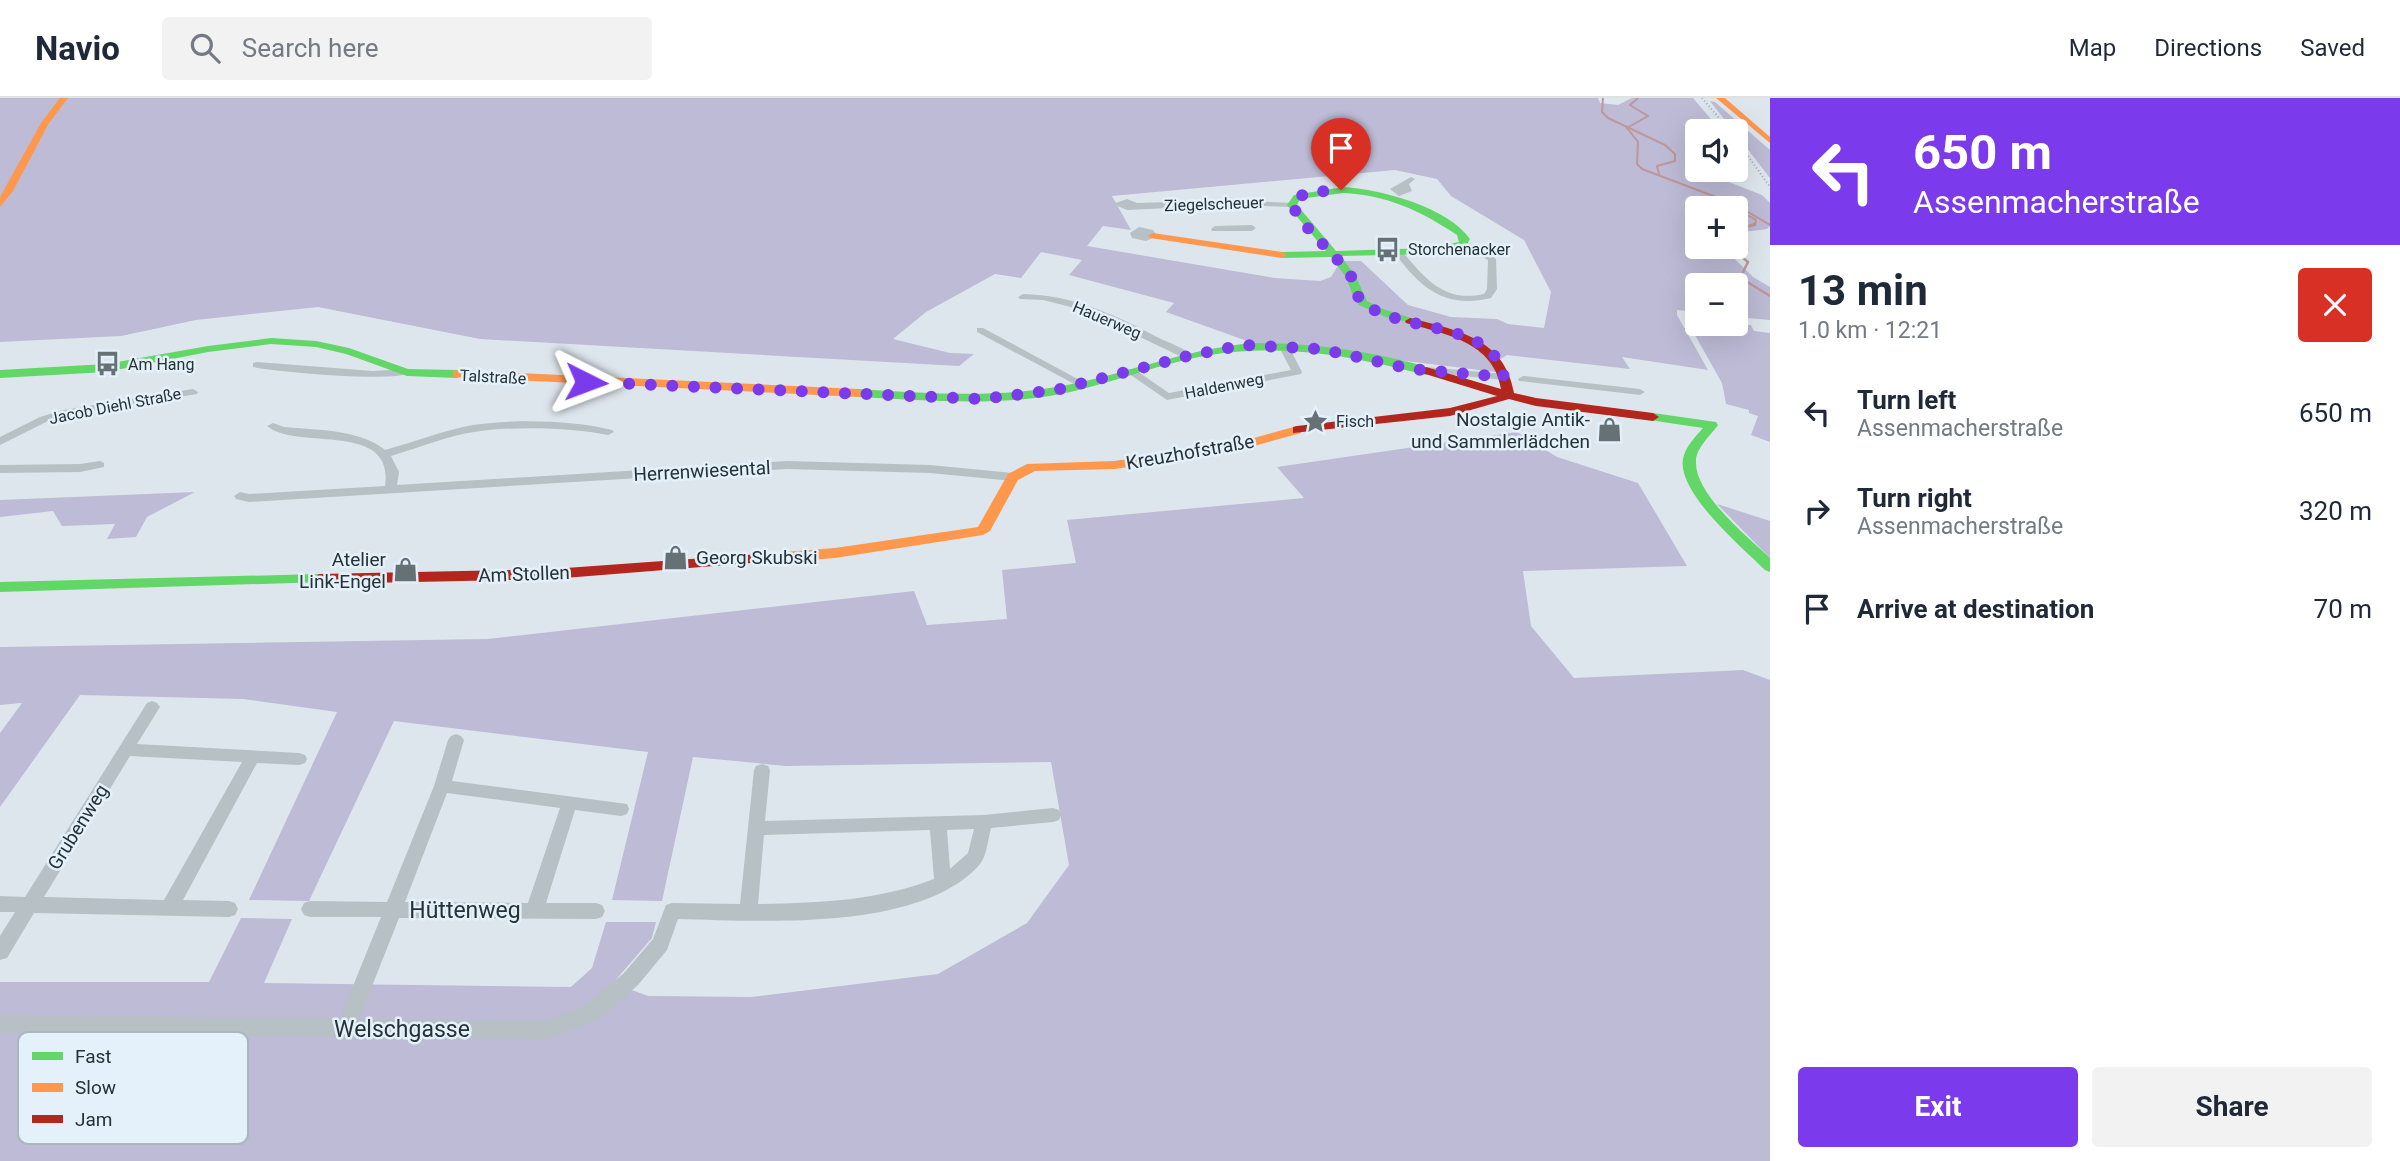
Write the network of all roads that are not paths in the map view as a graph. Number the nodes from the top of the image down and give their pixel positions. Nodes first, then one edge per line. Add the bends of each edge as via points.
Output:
1 (64, 98) edge
2 (1720, 98) edge
3 (1770, 141) edge
4 (0, 204) edge
5 (1292, 205) junction
6 (1135, 206) dead end
7 (1232, 228) junction
8 (1252, 228) dead end
9 (1215, 229) dead end
10 (1153, 236) dead end
11 (1463, 244) junction
12 (1221, 247) junction
13 (1397, 251) junction
14 (1330, 253) junction
15 (1023, 297) dead end
16 (980, 330) dead end
17 (1283, 345) junction
18 (1188, 356) junction
19 (257, 365) dead end
20 (1411, 369) junction
21 (1129, 371) junction
22 (407, 372) junction
23 (0, 374) edge
24 (1504, 377) junction
25 (1523, 379) dead end
26 (1082, 384) junction
27 (1604, 388) junction
28 (193, 392) dead end
29 (1640, 392) dead end
30 (1508, 395) junction
31 (1614, 412) junction
32 (273, 426) dead end
33 (608, 432) dead end
34 (0, 442) edge
35 (385, 454) junction
36 (100, 464) dead end
37 (0, 469) edge
38 (1013, 477) junction
39 (390, 490) junction
40 (240, 496) dead end
41 (1770, 567) edge
42 (0, 587) edge
43 (152, 707) dead end
44 (456, 740) dead end
45 (126, 750) junction
46 (252, 758) junction
47 (299, 759) dead end
48 (762, 769) dead end
49 (442, 786) junction
50 (569, 804) junction
51 (621, 809) dead end
52 (1053, 815) dead end
53 (984, 821) junction
54 (938, 823) junction
55 (758, 828) junction
56 (943, 884) junction
57 (0, 904) edge
58 (30, 904) junction
59 (170, 906) junction
60 (229, 909) dead end
61 (310, 909) dead end
62 (394, 909) junction
63 (535, 910) junction
64 (596, 911) dead end
65 (748, 911) junction
66 (0, 952) edge
67 (0, 1024) edge
68 (346, 1028) junction

1 - 4 street via 41,123 21,173
2 - 3 street
5 - 6 street, Ziegelscheuer via 1248,201
5 - 11 street via 1297,197 1330,190 1402,188 1415,204 1461,233
5 - 14 street
7 - 8 street
7 - 9 street
7 - 12 street
10 - 12 street
11 - 13 street via 1443,250
11 - 13 street via 1492,259 1488,296 1467,299 1437,292 1427,287
12 - 14 street via 1283,255
13 - 14 street
14 - 24 street via 1352,278 1361,301 1385,315 1480,345 1495,357
15 - 18 street, Hauerweg via 1044,296 1084,308
16 - 26 street
17 - 18 street, Talstraße via 1243,345
17 - 20 street, Talstraße via 1354,354
17 - 21 street, Haldenweg via 1297,372 1167,397
18 - 21 street, Talstraße
19 - 22 street, Talstraße via 373,374
20 - 24 street, Talstraße
20 - 30 street, Talstraße
21 - 26 street, Talstraße
22 - 23 street, Talstraße via 349,351 271,341 106,368
22 - 26 street, Talstraße via 981,399
24 - 30 street
25 - 27 street
27 - 29 street
27 - 31 street
28 - 34 street, Jacob Diehl Straße via 67,412
30 - 31 street
30 - 38 street, Kreuzhofstraße via 1450,412 1308,427 1229,449 1114,465 1032,467
31 - 41 street via 1712,425 1691,456 1691,473 1709,502
32 - 35 street via 363,442
33 - 35 street via 586,427 490,427
35 - 39 street via 392,465
36 - 37 street
38 - 39 street, Herrenwiesental via 799,465
38 - 42 street, Am Stollen via 984,531 835,552 552,574
39 - 40 street, Herrenwiesental
43 - 45 street, Grubenweg
44 - 49 street, Hüttenweg
45 - 46 street
45 - 58 street, Grubenweg
46 - 47 street
46 - 59 street
48 - 55 street
49 - 50 street
49 - 62 street, Hüttenweg
50 - 51 street
50 - 63 street, Hüttenweg
52 - 53 street
53 - 54 street
53 - 56 street, Welschgasse via 985,839 973,862
54 - 55 street
54 - 56 street
55 - 65 street
56 - 65 street, Welschgasse via 883,904
57 - 58 street
58 - 59 street
58 - 66 street, Grubenweg
59 - 60 street
61 - 62 street, Hüttenweg
62 - 63 street, Hüttenweg
62 - 68 street, Hüttenweg
63 - 64 street, Hüttenweg
65 - 68 street, Welschgasse via 672,911 661,944 631,979 591,1013 547,1030
67 - 68 street, Welschgasse

